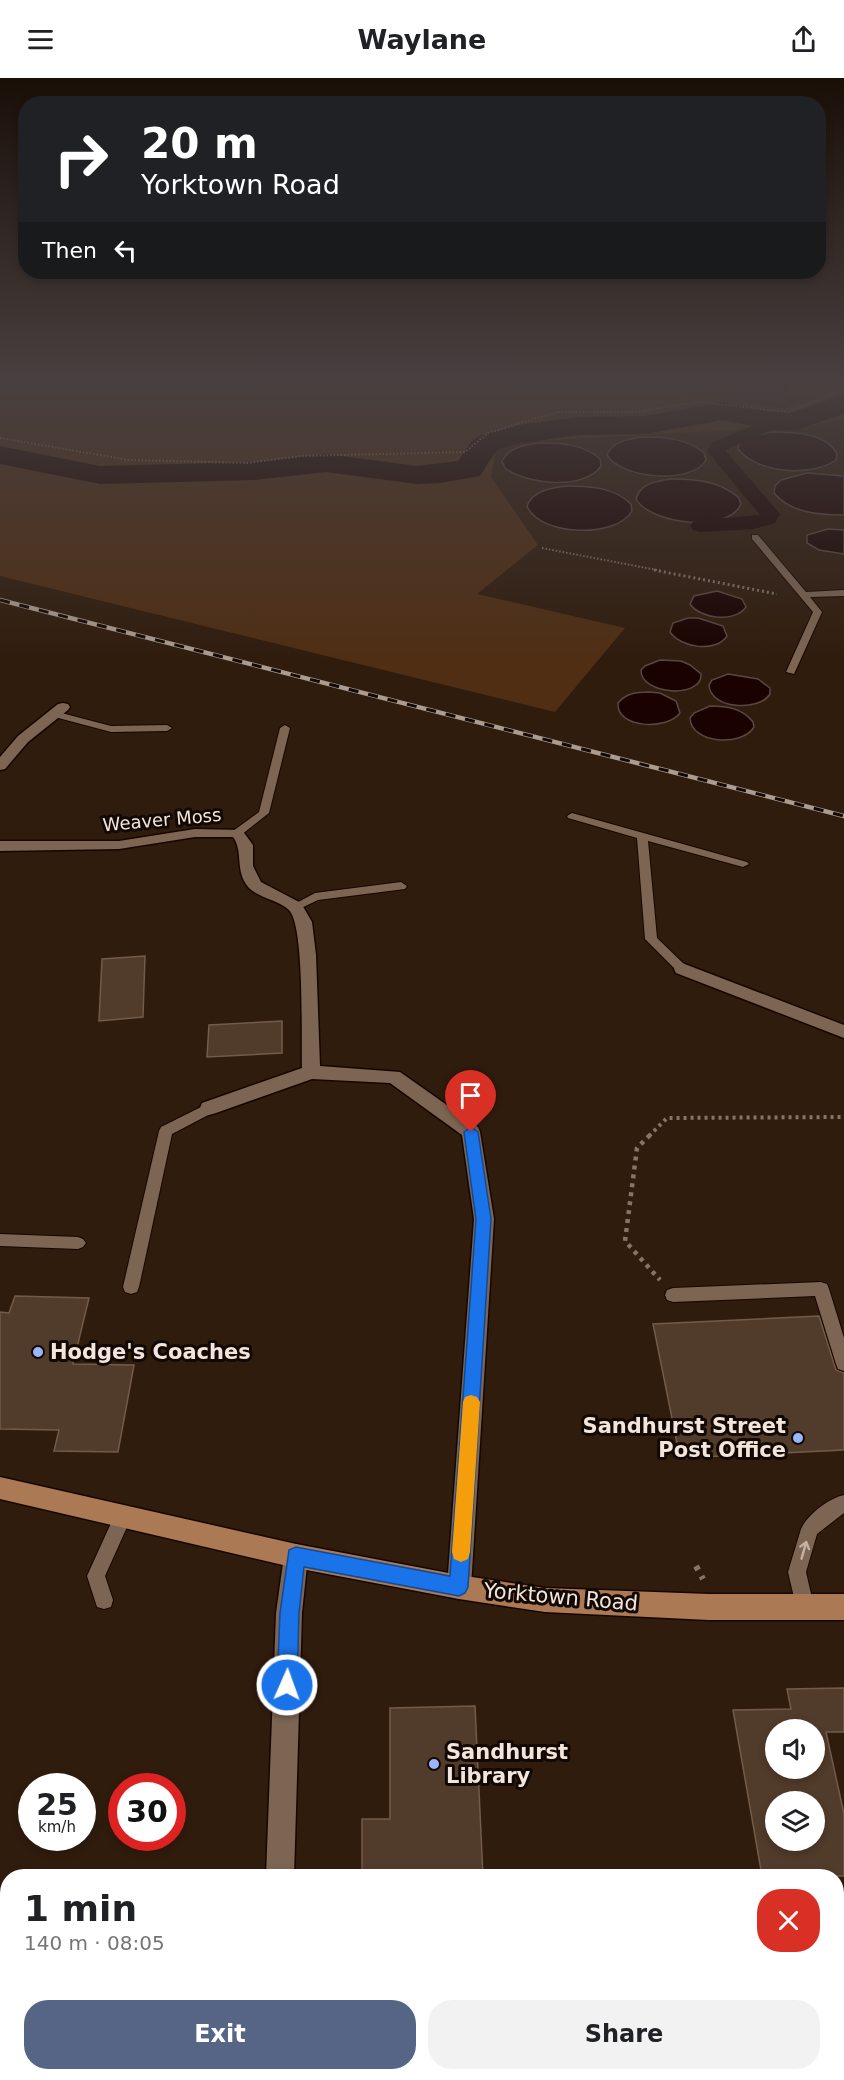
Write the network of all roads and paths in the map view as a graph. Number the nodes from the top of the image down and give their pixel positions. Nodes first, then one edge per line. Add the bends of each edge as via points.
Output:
1 (755, 537) dead end
2 (542, 548) dead end
3 (844, 593) edge
4 (805, 596) junction
5 (791, 672) dead end
6 (58, 711) joint
7 (167, 728) dead end
8 (285, 728) dead end
9 (0, 766) edge
10 (572, 816) dead end
11 (237, 833) junction
12 (642, 837) junction
13 (0, 846) edge
14 (743, 864) dead end
15 (401, 886) dead end
16 (295, 907) junction
17 (682, 969) joint
18 (844, 1032) edge
19 (311, 1072) junction
20 (208, 1108) joint
21 (844, 1117) edge
22 (0, 1240) edge
23 (78, 1243) dead end
24 (131, 1287) dead end
25 (674, 1295) joint
26 (844, 1364) edge
27 (0, 1488) edge
28 (844, 1504) edge
29 (123, 1516) junction
30 (296, 1556) junction
31 (459, 1587) junction
32 (104, 1600) dead end
33 (805, 1606) junction
34 (844, 1607) edge
35 (280, 1869) edge

1 - 4 lane
2 - 4 path via 777,594
3 - 4 lane
4 - 5 lane via 818,612
6 - 7 lane via 111,729
6 - 9 street via 23,739
8 - 11 lane via 264,813
10 - 12 lane
11 - 13 street, Weaver Moss via 195,833 119,845
11 - 16 street, Weaver Moss via 246,845 245,866 255,885
12 - 14 lane
12 - 17 lane via 651,939
15 - 16 lane via 315,897
16 - 19 street via 304,922 308,955
17 - 18 street
19 - 20 street
19 - 31 street via 394,1077 471,1132 484,1219
20 - 24 lane via 166,1131
21 - 25 path via 667,1118 637,1148 625,1241
22 - 23 lane
25 - 26 lane via 822,1289
27 - 29 main road, Yorktown Road
33 -> 28 lane via 797,1572 810,1528
29 - 30 main road, Yorktown Road
29 - 32 lane via 96,1576
30 - 31 main road, Yorktown Road
30 - 35 street via 289,1613
31 - 33 main road, Yorktown Road via 545,1599 709,1607
33 - 34 main road, Yorktown Road

